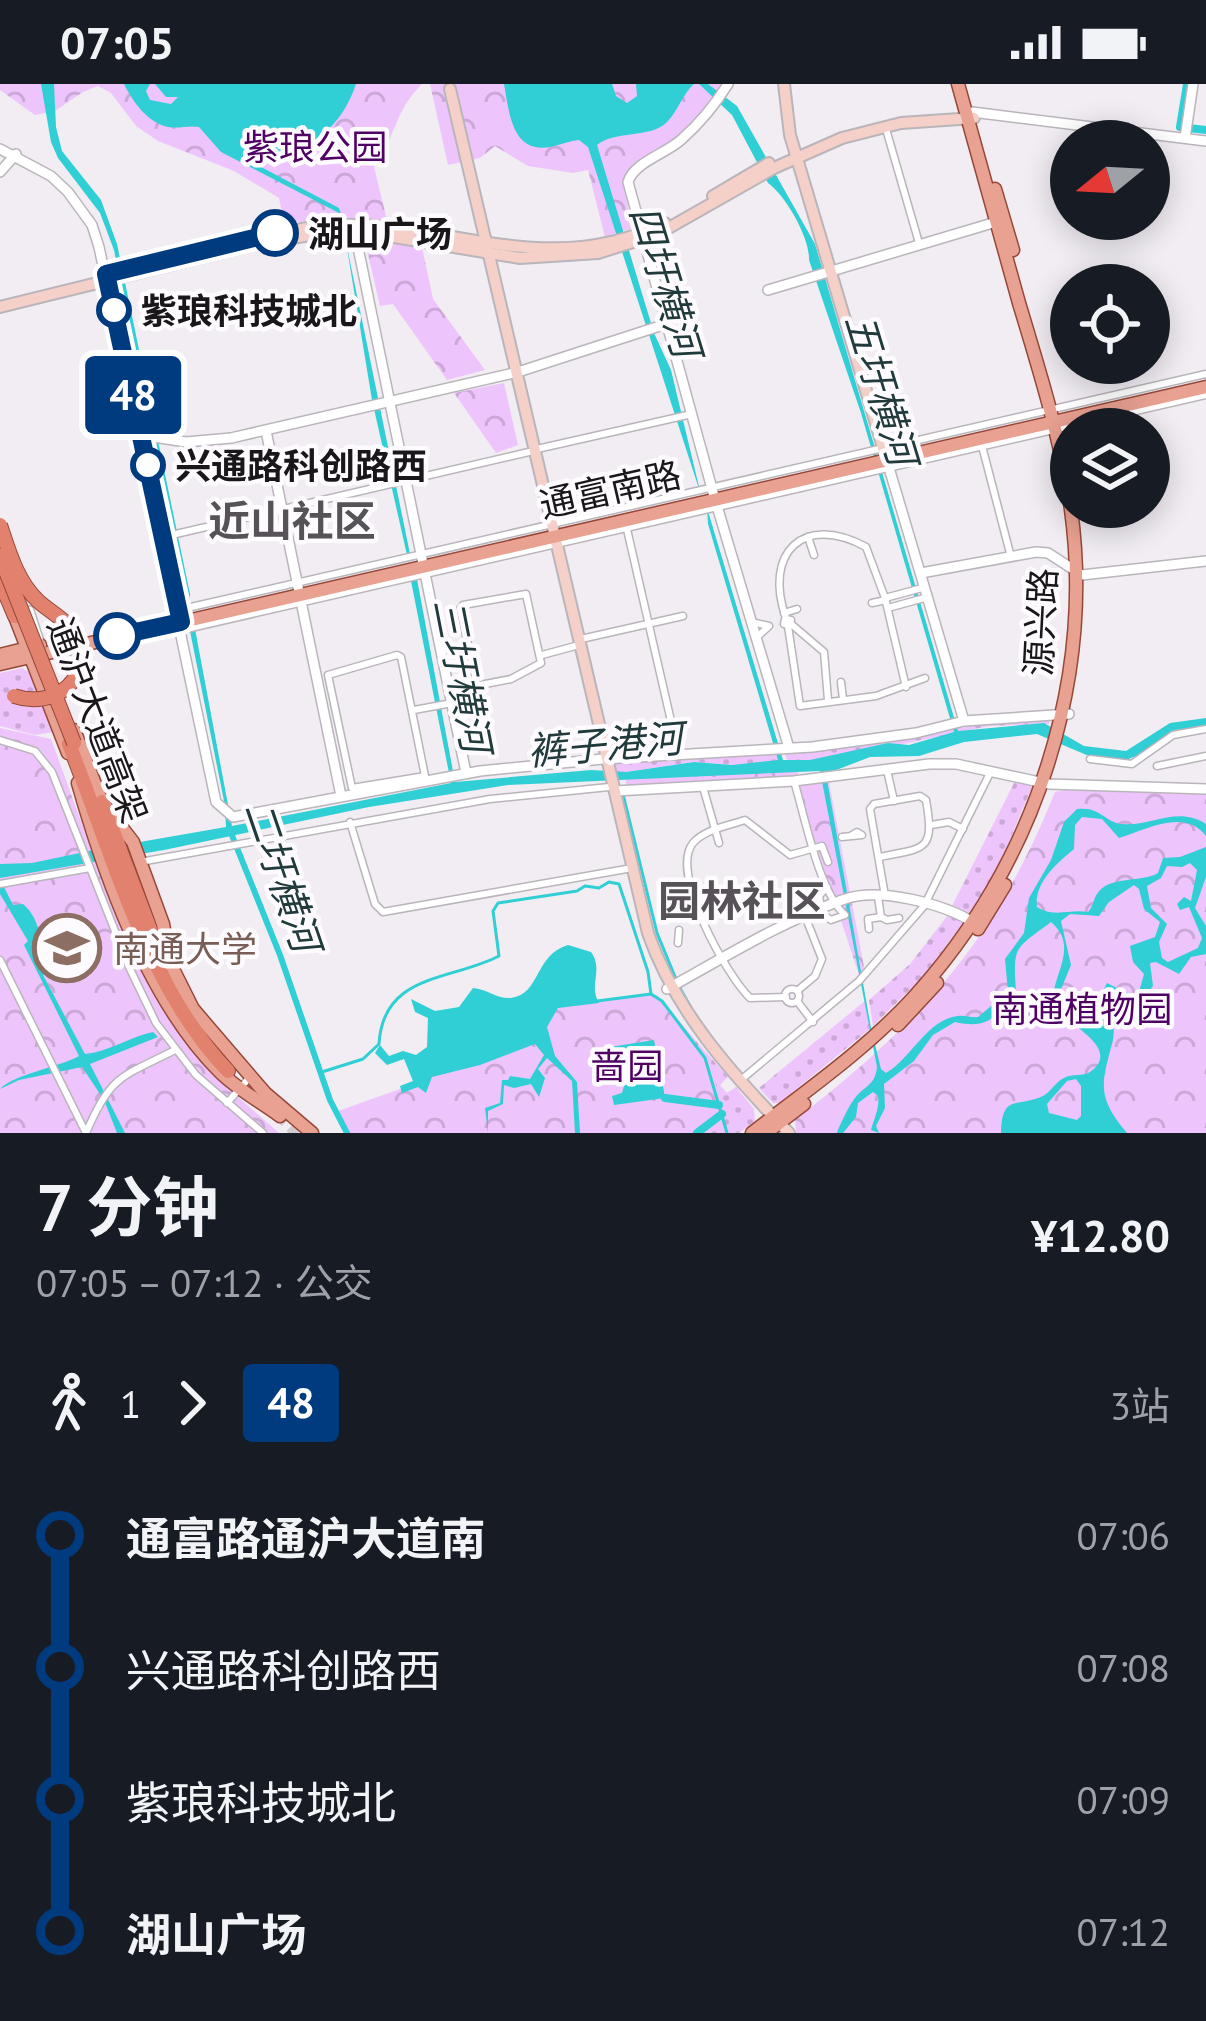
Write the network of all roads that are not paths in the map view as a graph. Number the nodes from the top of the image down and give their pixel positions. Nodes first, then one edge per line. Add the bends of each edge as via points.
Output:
1 (786, 84) edge
2 (962, 84) edge
3 (1192, 84) edge
4 (725, 88) edge
5 (447, 90) dead end
6 (970, 115) junction
7 (886, 127) junction
8 (1185, 138) junction
9 (1206, 141) edge
10 (0, 148) edge
11 (797, 153) junction
12 (15, 155) junction
13 (0, 172) edge
14 (996, 224) junction
15 (346, 226) junction
16 (629, 241) junction
17 (920, 245) junction
18 (485, 248) junction
19 (827, 272) junction
20 (114, 276) junction
21 (768, 290) dead end
22 (0, 303) edge
23 (666, 324) junction
24 (514, 373) junction
25 (1206, 374) edge
26 (1206, 388) edge
27 (380, 404) junction
28 (1054, 408) edge
29 (1054, 408) edge
30 (1093, 408) edge
31 (1110, 408) edge
32 (688, 415) junction
33 (1050, 421) edge
34 (1050, 422) edge
35 (266, 431) junction
36 (149, 436) junction
37 (982, 446) junction
38 (532, 451) junction
39 (883, 458) junction
40 (397, 482) junction
41 (709, 499) junction
42 (283, 508) junction
43 (625, 522) junction
44 (1074, 528) edge
45 (1078, 528) edge
46 (552, 535) junction
47 (163, 537) junction
48 (808, 537) junction
49 (0, 540) edge
50 (814, 556) dead end
51 (1011, 557) junction
52 (1206, 561) edge
53 (420, 569) junction
54 (921, 573) junction
55 (1079, 573) junction
56 (2, 584) edge
57 (302, 592) junction
58 (919, 594) junction
59 (886, 602) junction
60 (872, 603) dead end
61 (19, 609) junction
62 (797, 609) dead end
63 (683, 616) dead end
64 (180, 620) junction
65 (787, 621) junction
66 (751, 622) junction
67 (649, 625) junction
68 (769, 626) junction
69 (756, 638) junction
70 (577, 643) junction
71 (35, 648) junction
72 (542, 655) junction
73 (0, 660) edge
74 (925, 679) dead end
75 (841, 682) dead end
76 (477, 684) junction
77 (906, 687) junction
78 (0, 690) edge
79 (843, 699) junction
80 (828, 700) junction
81 (445, 701) junction
82 (414, 710) junction
83 (1066, 713) junction
84 (671, 721) dead end
85 (957, 723) junction
86 (1206, 729) edge
87 (0, 740) edge
88 (72, 744) junction
89 (782, 748) junction
90 (1206, 756) edge
91 (1090, 759) dead end
92 (71, 761) joint
93 (1157, 766) dead end
94 (887, 770) junction
95 (991, 771) junction
96 (609, 774) junction
97 (456, 775) junction
98 (794, 781) junction
99 (1046, 783) junction
100 (703, 787) junction
101 (1206, 789) edge
102 (341, 796) junction
103 (894, 801) junction
104 (102, 802) joint
105 (350, 821) junction
106 (931, 825) junction
107 (963, 829) junction
108 (715, 830) junction
109 (874, 833) junction
110 (842, 837) dead end
111 (719, 843) dead end
112 (815, 846) junction
113 (116, 854) junction
114 (879, 857) junction
115 (828, 862) dead end
116 (630, 868) junction
117 (0, 884) edge
118 (827, 887) junction
119 (883, 893) junction
120 (842, 901) junction
121 (926, 903) junction
122 (820, 909) junction
123 (805, 916) junction
124 (899, 918) dead end
125 (977, 924) junction
126 (679, 930) dead end
127 (678, 943) dead end
128 (722, 959) junction
129 (0, 960) edge
130 (162, 970) junction
131 (669, 988) junction
132 (797, 991) junction
133 (785, 997) junction
134 (797, 1001) junction
135 (813, 1022) junction
136 (175, 1050) junction
137 (230, 1068) dead end
138 (742, 1079) junction
139 (249, 1086) junction
140 (231, 1106) junction
141 (79, 1118) junction
142 (92, 1120) junction
143 (778, 1126) edge
144 (262, 1133) edge
145 (300, 1133) edge
146 (312, 1133) edge
147 (752, 1133) edge

1 - 11 main road
2 - 6 main road, 源兴路
3 - 8 street
4 - 16 street via 676,144 631,172
5 - 18 main road
6 - 7 main road
6 - 8 street
6 - 11 main road via 880,120
6 - 14 main road, 源兴路
6 - 28 main road, 源兴路
7 - 11 main road
7 - 17 street
8 - 9 street
10 - 12 street
11 - 16 main road
11 - 19 main road
12 - 13 street
12 - 20 street via 75,199
14 - 17 street
14 - 29 main road, 源兴路
15 - 18 main road
15 - 20 main road
15 - 27 street
16 - 18 main road via 547,258
16 - 23 street
17 - 19 street
18 - 24 main road
19 - 21 street
19 - 39 main road
20 - 22 main road
20 - 36 street via 119,329
23 - 24 street
23 - 32 street
24 - 27 street
24 - 38 main road
25 - 30 street
26 - 31 main road, 通富南路
27 - 35 street
27 - 40 street
32 - 38 street
32 - 41 street
33 - 39 main road, 通富南路
34 - 37 street
35 - 36 street via 214,441
35 - 42 street
36 - 47 street
37 - 39 street
37 - 51 street
38 - 40 street
38 - 46 main road
39 - 41 main road, 通富南路
39 - 54 street
40 - 42 street
40 - 53 street
41 - 43 main road, 通富南路
41 - 46 street
41 - 66 street
42 - 47 street
42 - 57 street
43 - 46 main road, 通富南路
43 - 67 street
44 - 55 main road, 源兴路
45 - 55 main road, 源兴路
46 - 53 main road, 通富南路
46 - 70 main road
47 - 64 street
48 - 50 street
48 - 59 street via 846,536 866,547
48 - 65 street via 785,555 777,576
49 - 61 highway, bridge
49 - 71 main road
49 - 78 highway, bridge via 35,598 70,628 80,654 75,675 56,696 31,700
49 - 88 highway, 通沪大道高架, bridge
51 - 54 street
51 - 55 street via 1048,553
52 - 55 street
53 - 57 main road, 通富南路
53 - 81 street
54 - 58 street
55 - 83 main road, 源兴路 via 1082,623
56 - 61 highway
56 - 61 main road
56 - 88 highway, 通沪大道高架, bridge
57 - 64 main road, 通富南路
57 - 102 street
58 - 59 street
58 - 85 street
59 - 60 street
59 - 77 street
61 - 71 highway
62 - 65 street
63 - 67 street
64 - 71 main road, 通富南路
64 - 102 street via 224,812 241,817
65 - 68 street
65 - 80 street via 824,652
65 - 80 street via 800,706
66 - 68 street
66 - 69 street
67 - 70 street
67 - 84 street
68 - 69 street
69 - 89 street
70 - 72 street
70 - 96 main road
71 - 73 main road, 通富南路
71 - 92 main road
71 - 104 main road
72 - 76 street via 524,675
72 - 76 street via 526,594 464,605
74 - 77 street
75 - 79 street
76 - 81 street
77 - 79 street
79 - 80 street
81 - 82 street
81 - 97 street
82 - 82 street via 425,776 349,785 328,675 397,655
83 - 85 street
83 - 99 main road, 源兴路
85 - 89 street
86 - 91 street via 1173,735 1132,764
87 - 113 street via 43,758
88 - 113 highway, 通沪大道高架
89 - 96 street
90 - 93 street
92 - 113 highway
94 - 95 street via 929,764
94 - 98 street
94 - 103 street
95 - 99 street
95 - 107 street
96 - 97 street
96 - 100 street
96 - 105 street
96 - 116 main road
97 - 102 street
98 - 100 street
98 - 112 street
99 - 101 street
99 - 125 main road, 源兴路
100 - 108 street
103 - 106 street via 920,796
103 - 109 street via 870,809
104 - 113 highway
105 - 113 street
105 - 116 street via 375,904 388,913
106 - 107 street
106 - 114 street via 920,848
107 - 121 street
108 - 111 street
108 - 112 street via 745,820 790,854
108 - 128 street via 692,844 686,865
109 - 110 street
109 - 114 street
112 - 115 street via 825,848
112 - 118 street
113 - 117 street
113 - 130 highway
113 - 130 highway, 通沪大道高架
113 - 136 street via 142,997
113 - 139 main road via 163,924 183,991
113 - 139 main road via 140,950 179,1022 214,1066
114 - 119 street
116 - 131 main road via 645,934
118 - 120 street
118 - 122 street
119 - 120 street
119 - 121 street
119 - 124 street via 884,918
120 - 122 street
121 - 125 street
121 - 135 street
122 - 123 street
123 - 128 street
123 - 132 street via 822,959
125 - 143 main road, 源兴路 via 873,1043
126 - 127 street
128 - 131 street
128 - 133 street via 750,998
129 - 141 street
130 - 137 highway
131 - 138 main road
131 - 143 main road via 696,1032
132 - 133 street
132 - 134 street
133 - 134 street
134 - 135 street
135 - 138 street
136 - 140 street
136 - 142 street via 134,1067 104,1095
138 - 143 main road
139 - 140 street
139 - 145 main road
139 - 146 main road
140 - 144 street
141 - 142 street
141 - 142 street via 86,1133
143 - 147 main road, 源兴路

